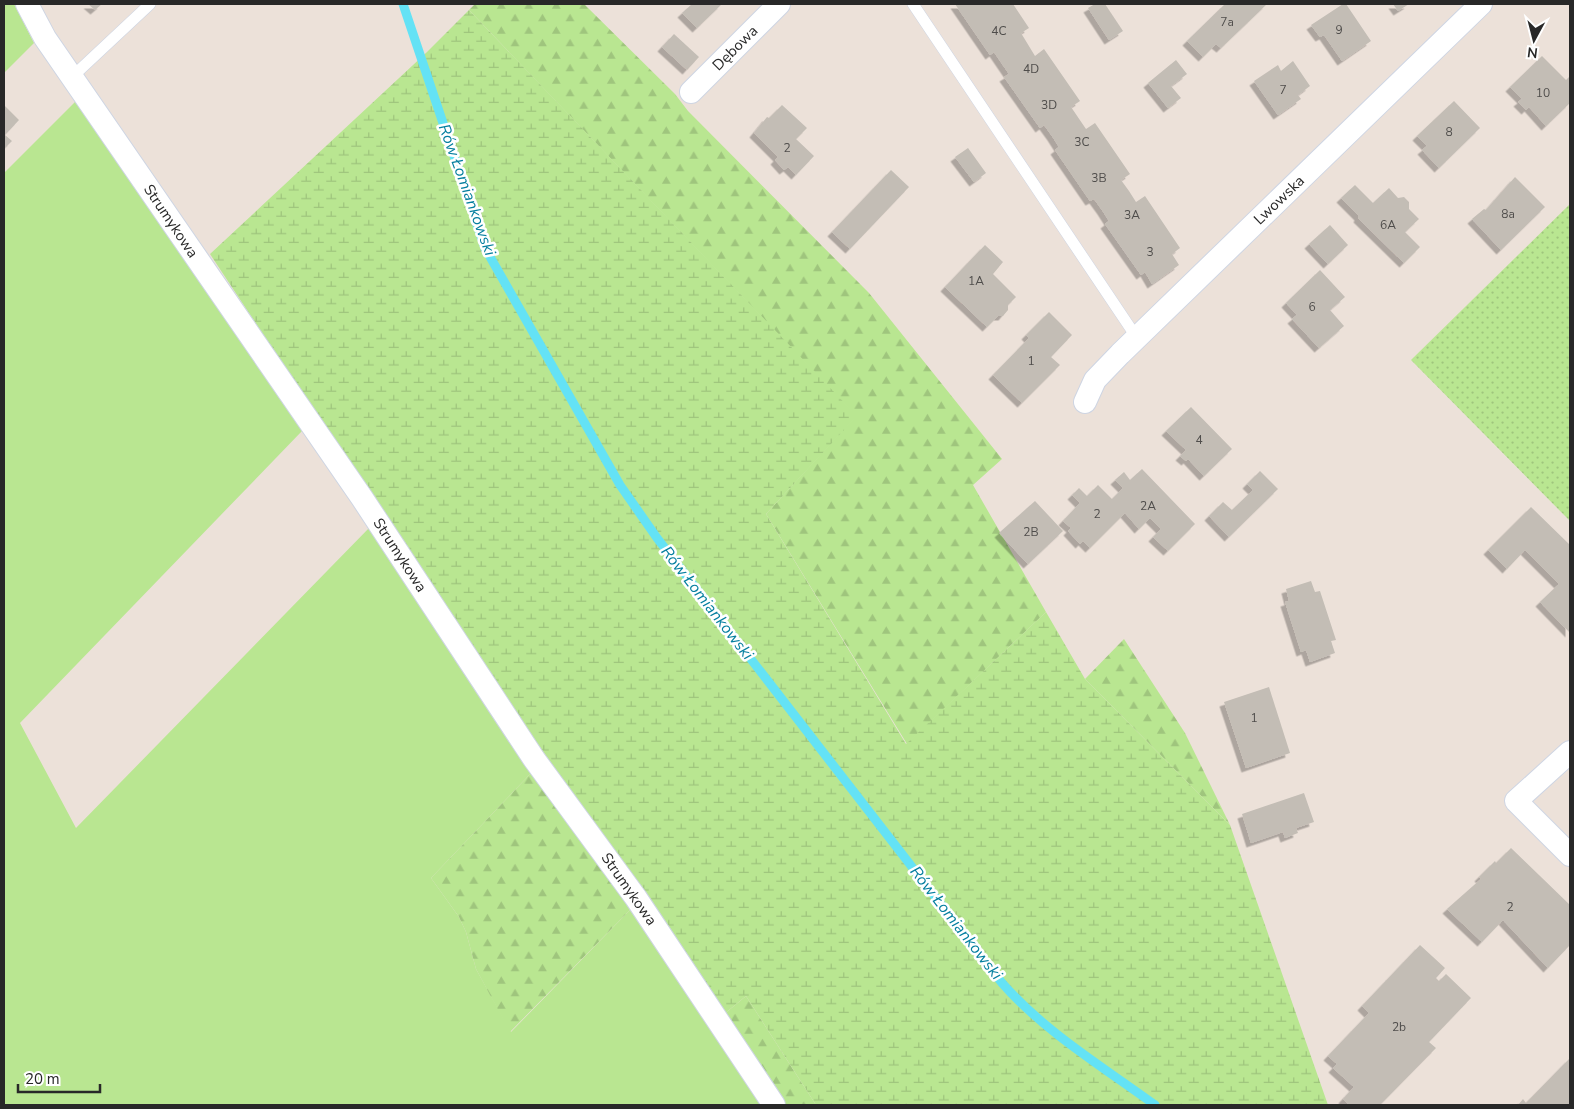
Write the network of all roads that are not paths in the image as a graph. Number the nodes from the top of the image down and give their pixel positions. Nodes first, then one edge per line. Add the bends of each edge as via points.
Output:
1 (27, 4) edge
2 (150, 4) edge
3 (779, 4) edge
4 (913, 4) edge
5 (1480, 4) edge
6 (72, 77) junction
7 (691, 92) dead end
8 (1137, 338) junction
9 (1085, 402) dead end
10 (1570, 752) edge
11 (1570, 854) edge
12 (774, 1105) edge

1 - 6 street, Strumykowa via 45,38
2 - 6 lane
3 - 7 street, Dębowa
4 - 8 lane
5 - 8 street, Lwowska
6 - 12 street, Strumykowa via 362,498 534,759 636,898
8 - 9 street, Lwowska via 1095,380
10 - 11 street via 1516,801

